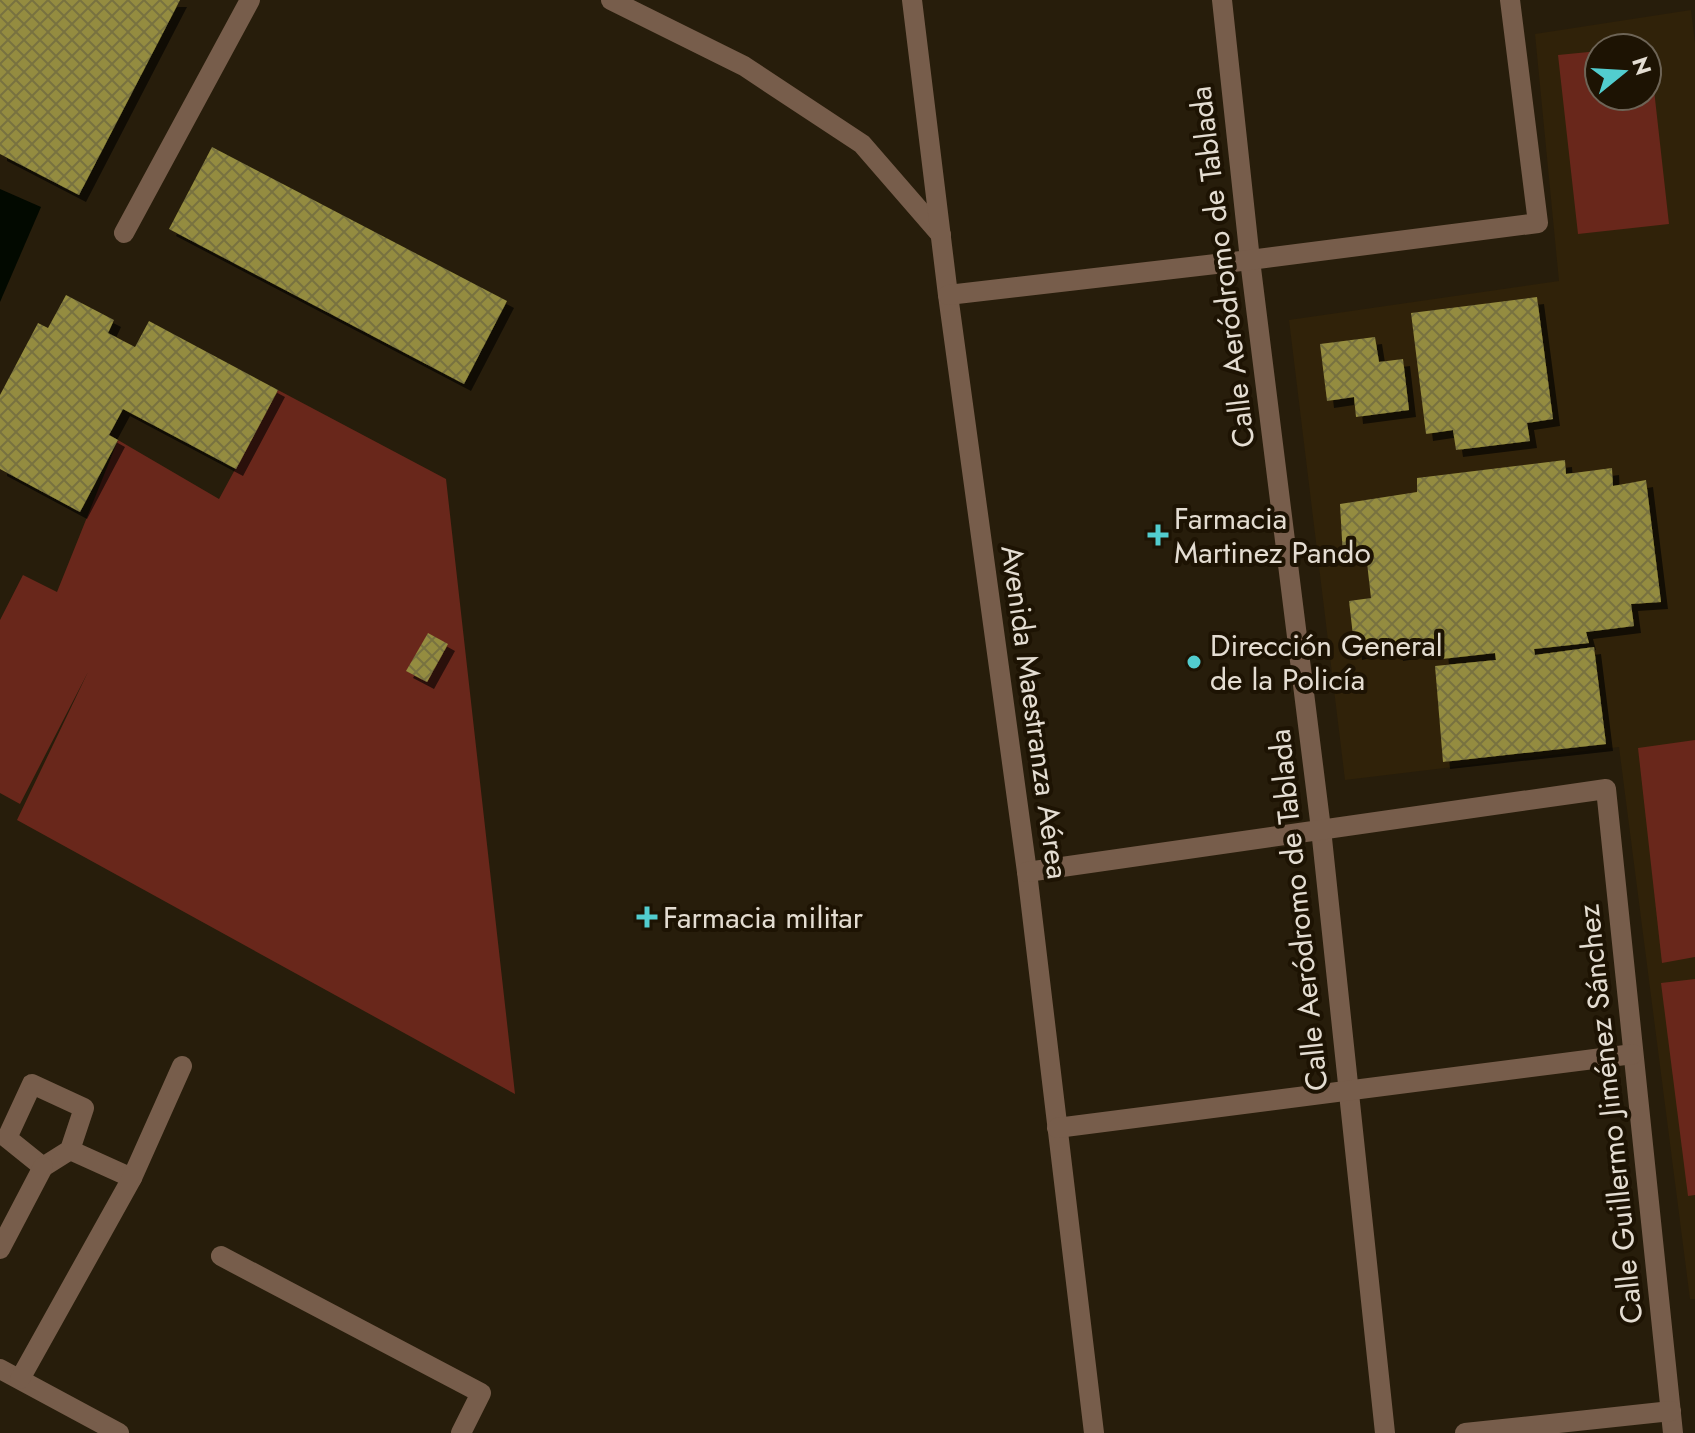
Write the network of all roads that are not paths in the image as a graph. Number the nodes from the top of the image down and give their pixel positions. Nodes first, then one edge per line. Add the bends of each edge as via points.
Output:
1 (250, 0) edge
2 (611, 0) edge
3 (912, 0) edge
4 (1222, 0) edge
5 (1510, 0) edge
6 (124, 233) dead end
7 (941, 235) junction
8 (1250, 260) junction
9 (948, 295) junction
10 (1321, 829) junction
11 (1027, 872) junction
12 (1633, 1054) junction
13 (182, 1066) dead end
14 (1348, 1091) junction
15 (1057, 1128) junction
16 (70, 1150) junction
17 (43, 1167) junction
18 (132, 1178) junction
19 (0, 1249) edge
20 (221, 1256) dead end
21 (0, 1369) edge
22 (20, 1379) junction
23 (1671, 1411) junction
24 (119, 1433) edge
25 (461, 1433) edge
26 (1094, 1433) edge
27 (1385, 1433) edge
28 (1465, 1433) edge
29 (1673, 1433) edge

1 - 6 street
2 - 7 street via 744,66 862,144
3 - 7 street, Avenida Maestranza Aérea
4 - 8 street, Calle Aeródromo de Tablada
5 - 8 street via 1538,223
7 - 9 street, Avenida Maestranza Aérea
8 - 9 street
8 - 10 street, Calle Aeródromo de Tablada
9 - 11 street, Avenida Maestranza Aérea
10 - 11 street
10 - 12 street, Calle Guillermo Jiménez Sánchez via 1606,789
10 - 14 street, Calle Aeródromo de Tablada
11 - 15 street, Avenida Maestranza Aérea
12 - 14 street
12 - 23 street, Calle Guillermo Jiménez Sánchez
13 - 18 street
14 - 15 street
14 - 27 street, Calle Aeródromo de Tablada
15 - 26 street, Avenida Maestranza Aérea
16 - 17 street
16 - 17 street via 84,1108 32,1084 7,1138
16 - 18 street
17 - 19 street
18 - 22 street
20 - 25 street via 481,1393
21 - 22 street
22 - 24 street
23 - 28 street
23 - 29 street, Calle Guillermo Jiménez Sánchez

